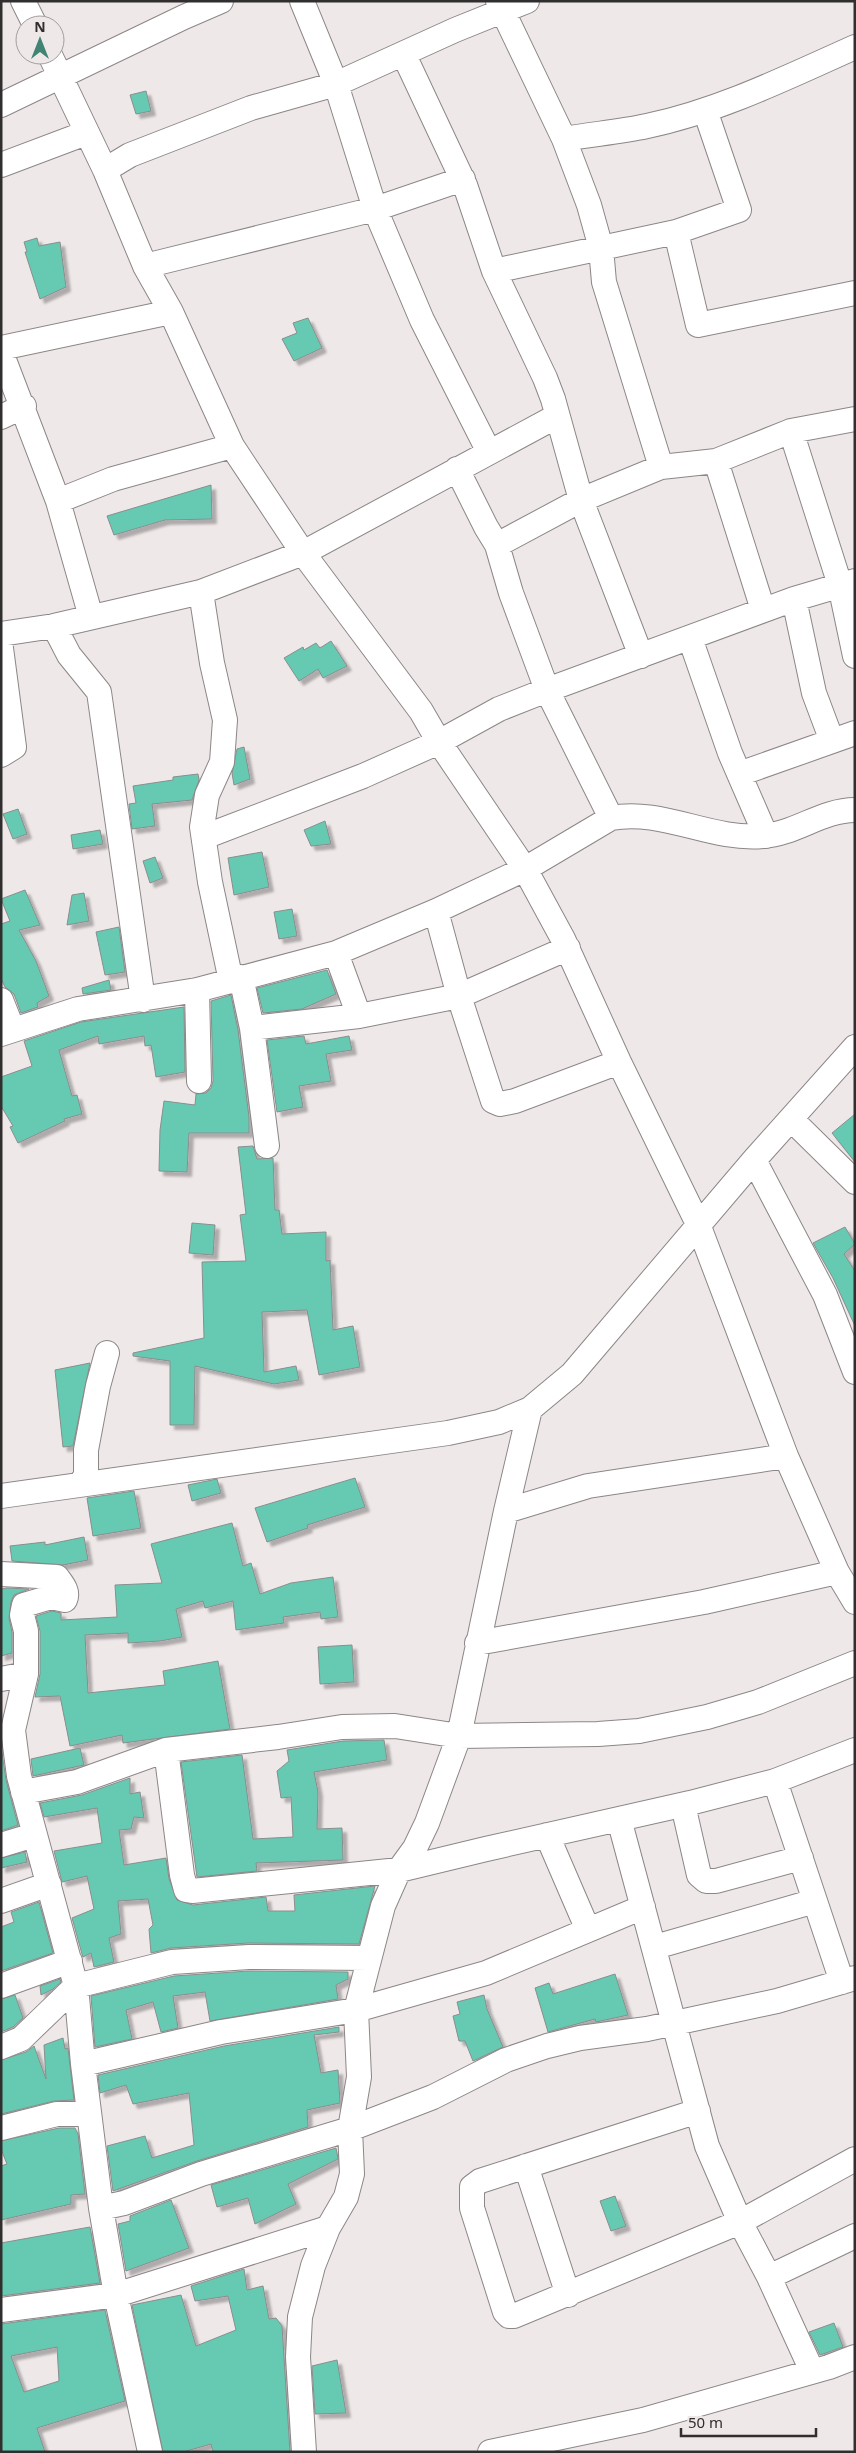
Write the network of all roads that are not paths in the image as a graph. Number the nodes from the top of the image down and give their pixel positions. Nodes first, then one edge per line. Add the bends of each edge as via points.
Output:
1 (23, 1) edge
2 (221, 1) edge
3 (302, 1) edge
4 (527, 1) edge
5 (501, 7) edge
6 (30, 15) edge
7 (855, 47) edge
8 (404, 55) junction
9 (55, 65) edge
10 (61, 78) junction
11 (336, 84) junction
12 (1, 105) edge
13 (705, 110) junction
14 (86, 134) junction
15 (564, 138) junction
16 (1, 165) edge
17 (105, 170) junction
18 (462, 179) junction
19 (375, 209) junction
20 (676, 232) junction
21 (601, 248) junction
22 (146, 266) junction
23 (494, 271) junction
24 (855, 293) edge
25 (171, 312) junction
26 (1, 348) edge
27 (1, 352) edge
28 (24, 406) junction
29 (557, 416) junction
30 (1, 417) edge
31 (855, 419) edge
32 (791, 431) junction
33 (232, 446) junction
34 (489, 452) junction
35 (716, 461) junction
36 (661, 467) junction
37 (457, 469) junction
38 (581, 500) junction
39 (58, 501) junction
40 (497, 545) junction
41 (303, 552) junction
42 (848, 583) edge
43 (201, 592) junction
44 (794, 599) junction
45 (763, 610) junction
46 (91, 617) junction
47 (54, 626) junction
48 (1, 634) edge
49 (690, 638) junction
50 (1, 648) edge
51 (641, 656) junction
52 (855, 656) edge
53 (547, 690) junction
54 (855, 732) edge
55 (832, 741) junction
56 (439, 742) junction
57 (1, 756) edge
58 (739, 774) junction
59 (855, 810) edge
60 (611, 818) junction
61 (766, 836) junction
62 (204, 837) junction
63 (525, 869) junction
64 (436, 911) junction
65 (568, 948) junction
66 (336, 952) junction
67 (236, 979) junction
68 (197, 990) junction
69 (459, 996) junction
70 (1, 1000) edge
71 (143, 1000) junction
72 (359, 1016) junction
73 (252, 1028) junction
74 (7, 1032) edge
75 (855, 1048) edge
76 (619, 1062) junction
77 (198, 1081) dead end
78 (791, 1119) junction
79 (268, 1146) dead end
80 (754, 1160) junction
81 (855, 1182) edge
82 (698, 1224) junction
83 (107, 1353) dead end
84 (855, 1372) edge
85 (530, 1409) junction
86 (786, 1456) junction
87 (79, 1485) junction
88 (1, 1496) edge
89 (506, 1511) junction
90 (837, 1572) junction
91 (1, 1574) edge
92 (855, 1602) edge
93 (478, 1643) junction
94 (855, 1663) edge
95 (26, 1674) junction
96 (1, 1679) edge
97 (459, 1736) junction
98 (166, 1750) junction
99 (855, 1750) edge
100 (775, 1781) junction
101 (15, 1783) edge
102 (683, 1805) junction
103 (618, 1819) junction
104 (34, 1835) junction
105 (547, 1835) junction
106 (1, 1845) edge
107 (801, 1858) junction
108 (399, 1870) junction
109 (49, 1884) junction
110 (1, 1901) edge
111 (815, 1901) junction
112 (644, 1907) junction
113 (588, 1930) junction
114 (655, 1947) junction
115 (369, 1958) junction
116 (70, 1961) junction
117 (848, 1980) edge
118 (1, 1986) edge
119 (76, 1986) junction
120 (356, 2010) junction
121 (675, 2023) junction
122 (1, 2046) edge
123 (83, 2064) junction
124 (698, 2111) junction
125 (90, 2114) junction
126 (1, 2128) edge
127 (350, 2129) junction
128 (855, 2158) edge
129 (526, 2166) junction
130 (101, 2208) junction
131 (740, 2222) junction
132 (328, 2228) junction
133 (855, 2236) edge
134 (769, 2277) junction
135 (116, 2295) junction
136 (568, 2295) junction
137 (1, 2310) edge
138 (855, 2357) edge
139 (812, 2371) junction
140 (150, 2452) edge
141 (304, 2452) edge
142 (490, 2452) edge

1 - 6 street
2 - 10 street
3 - 11 street
4 - 5 street
5 - 8 street
5 - 15 street
7 - 13 street
8 - 11 street
8 - 18 street
9 - 10 street
10 - 12 street
10 - 14 street
11 - 17 street via 251,108 130,155
11 - 19 street
13 - 15 street via 648,126
13 - 20 street via 739,210
14 - 16 street
14 - 17 street
15 - 21 street
17 - 22 street
18 - 19 street
18 - 23 street
19 - 22 street
19 - 34 street via 422,320
20 - 21 street
20 - 24 street via 698,325
21 - 23 street
21 - 36 street via 604,282
22 - 25 street
23 - 29 street via 545,378
25 - 26 street
25 - 33 street
27 - 28 street
28 - 30 street
28 - 39 street
29 - 34 street
29 - 38 street
31 - 32 street
32 - 35 street
32 - 42 street
33 - 39 street via 113,479
33 - 41 street
34 - 37 street
35 - 36 street
35 - 45 street
36 - 38 street
37 - 40 street
37 - 41 street
38 - 40 street
38 - 51 street
39 - 46 street
40 - 53 street
41 - 43 street
41 - 56 street via 421,711
42 - 44 street
42 - 52 street
43 - 46 street
43 - 62 street via 225,720 222,762 207,795 202,827
44 - 45 street
44 - 55 street via 814,693
45 - 49 street
46 - 47 street
47 - 48 street
47 - 71 street via 69,655 99,692
49 - 51 street
49 - 58 street
50 - 57 street via 14,747
51 - 53 street
53 - 56 street via 500,709
53 - 60 street
54 - 55 street
55 - 58 street
56 - 62 street via 363,776
56 - 63 street
58 - 61 street
59 - 61 street via 833,812 779,834
60 - 61 street via 624,815 648,817 701,830
60 - 63 street
62 - 67 street via 210,882
63 - 64 street
63 - 65 street
64 - 66 street
64 - 69 street
65 - 69 street
65 - 76 street
66 - 67 street
66 - 72 street
67 - 68 street
67 - 73 street
68 - 71 street
68 - 77 street
69 - 72 street
69 - 76 street via 493,1101 500,1104
70 - 74 street
71 - 74 street via 78,1009
72 - 73 street
73 - 79 street
75 - 78 street
76 - 82 street
78 - 80 street
78 - 81 street
80 - 82 street
80 - 84 street via 825,1295
82 - 85 street via 572,1374
82 - 86 street
83 - 87 street via 86,1450 86,1476
85 - 87 street via 499,1422 448,1433
85 - 89 street
86 - 89 street via 588,1486
86 - 90 street
87 - 88 street
89 - 93 street
90 - 92 street
90 - 93 street via 704,1602
91 - 95 street via 57,1577 64,1586 65,1600 51,1597 24,1605
93 - 97 street
94 - 97 street via 758,1702 639,1731
95 - 96 street
95 - 101 street via 13,1730
97 - 98 street via 365,1725
97 - 108 street via 427,1823
98 - 101 street via 76,1782
98 - 108 street via 186,1890
99 - 100 street
100 - 102 street
100 - 107 street
101 - 104 street
102 - 103 street
102 - 107 street via 700,1875 706,1881
103 - 105 street
103 - 112 street
104 - 106 street
104 - 109 street
105 - 108 street
105 - 113 street
107 - 111 street
108 - 115 street via 383,1906
109 - 110 street
109 - 116 street
111 - 114 street
111 - 117 street
112 - 113 street
112 - 114 street
113 - 120 street via 486,1973
114 - 121 street
115 - 119 street via 249,1956 172,1962
115 - 120 street
116 - 118 street
116 - 119 street
117 - 121 street via 777,2001
119 - 122 street via 20,2039
119 - 123 street
120 - 123 street via 221,2032
120 - 127 street via 359,2078
121 - 124 street
121 - 127 street via 547,2046 506,2060 434,2097
123 - 125 street
124 - 129 street
124 - 131 street via 707,2146
125 - 126 street via 58,2114
125 - 130 street
127 - 130 street
127 - 132 street via 352,2174 346,2197
128 - 131 street
129 - 136 street
129 - 136 street via 480,2181 472,2187 472,2208 505,2312 514,2316
130 - 135 street
131 - 134 street
131 - 136 street
132 - 135 street
132 - 141 street via 313,2266 300,2317 298,2356
133 - 134 street
134 - 139 street
135 - 137 street
135 - 140 street
138 - 139 street
139 - 142 street via 643,2420

